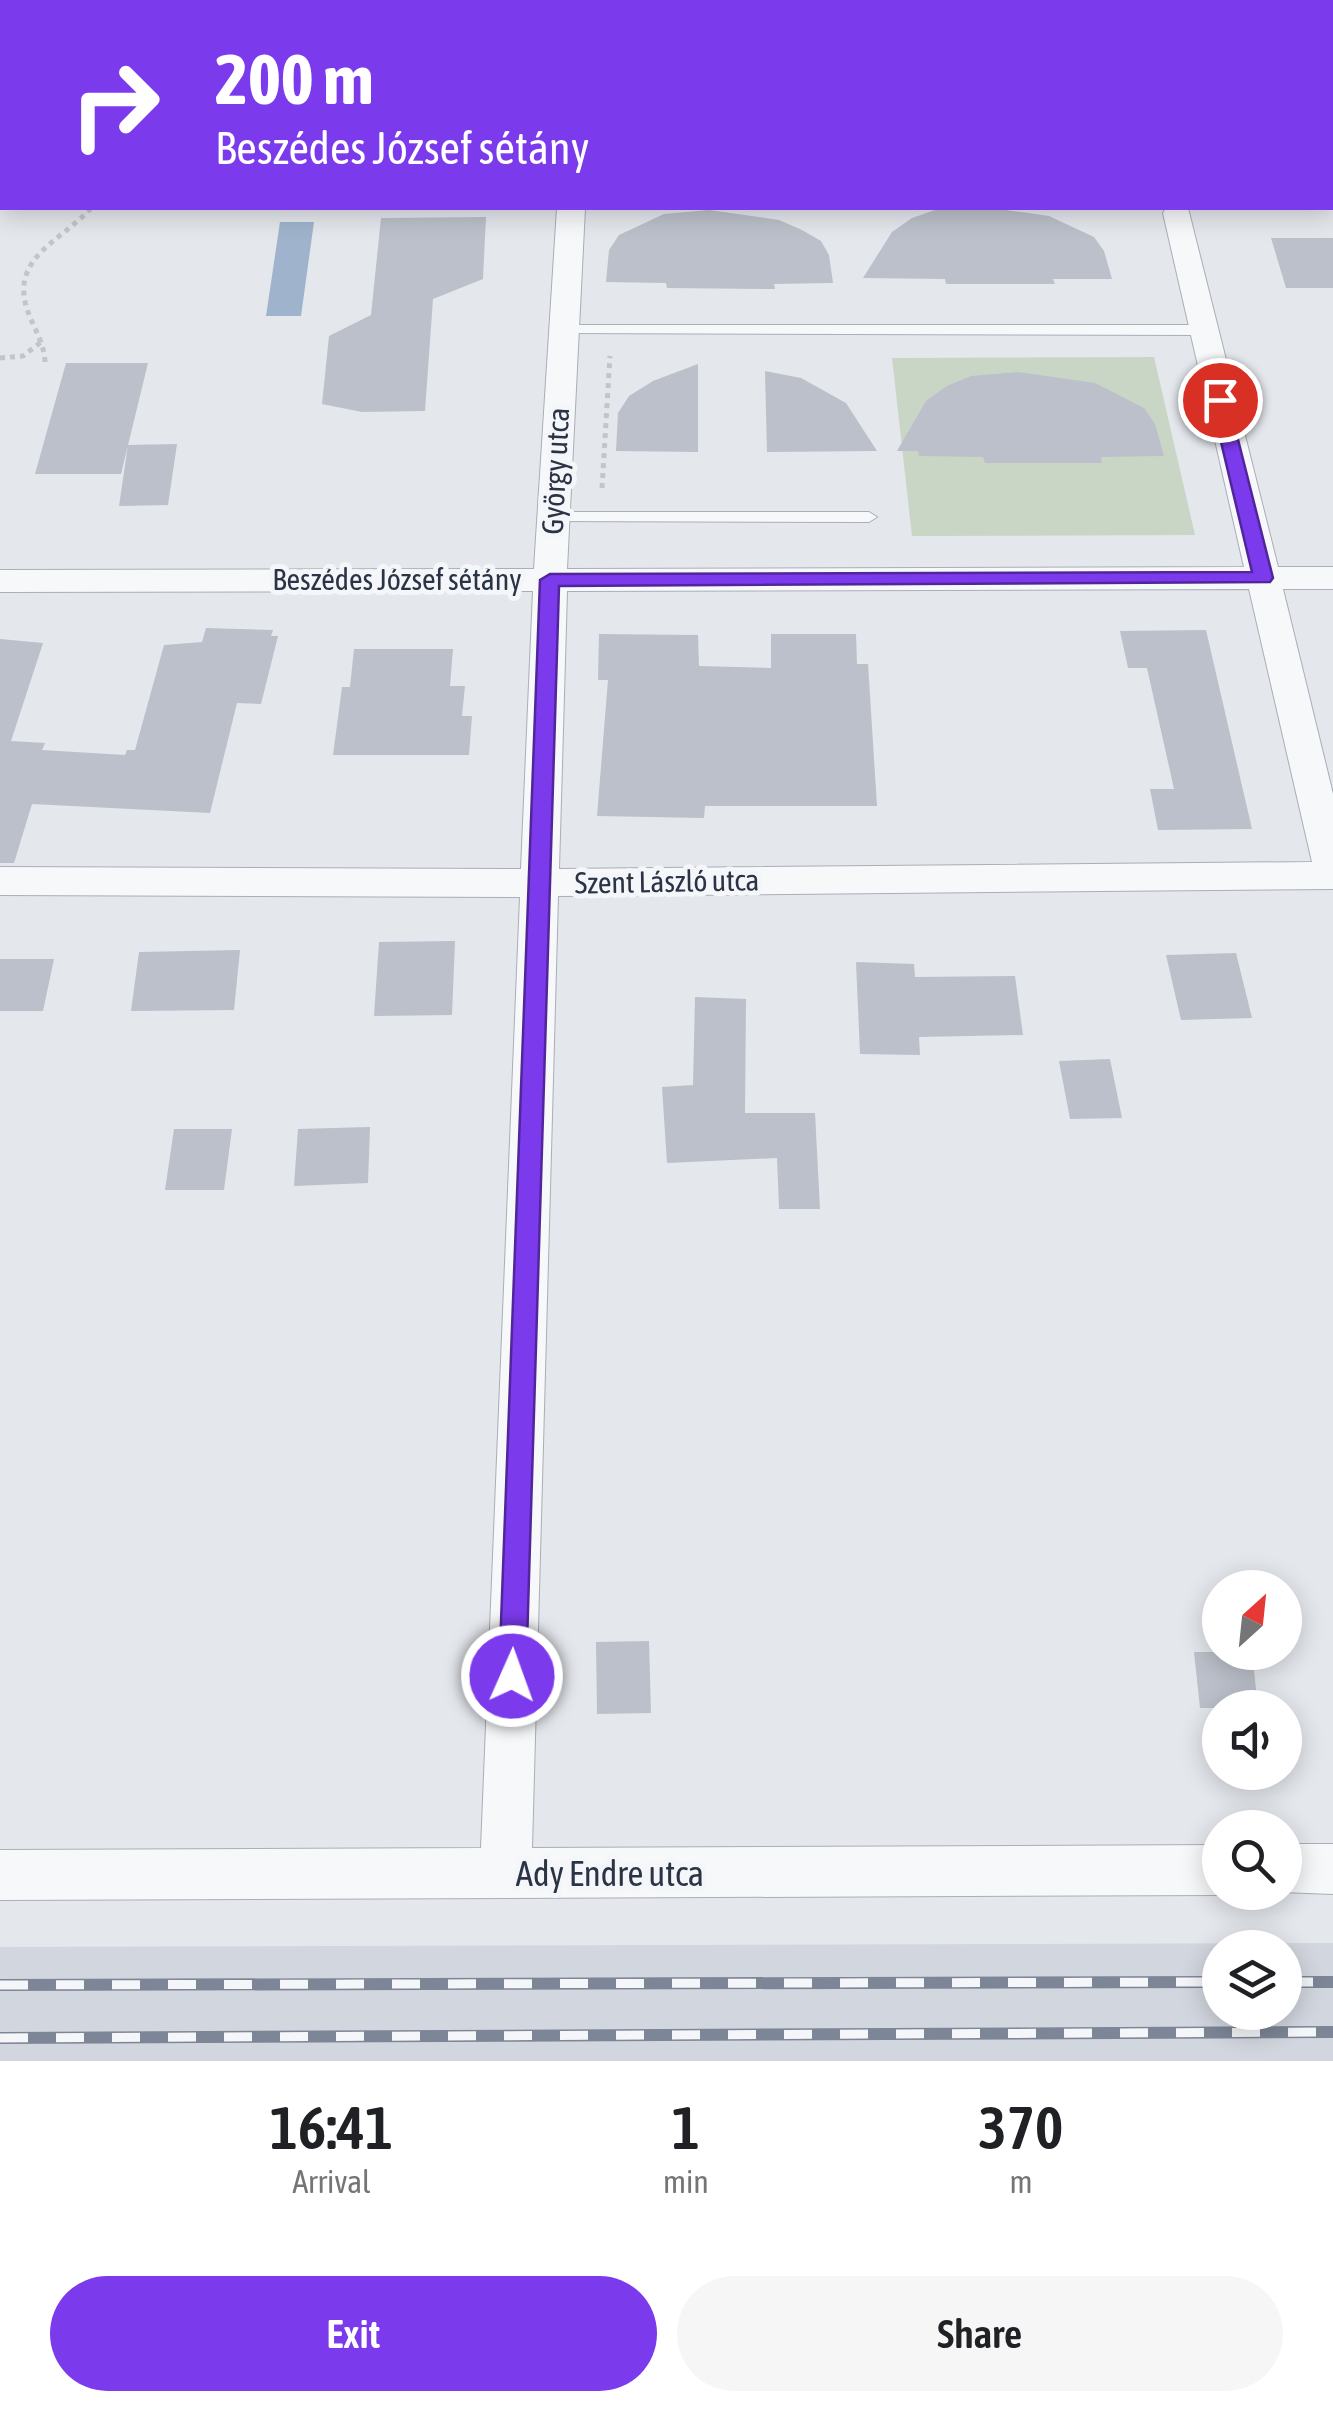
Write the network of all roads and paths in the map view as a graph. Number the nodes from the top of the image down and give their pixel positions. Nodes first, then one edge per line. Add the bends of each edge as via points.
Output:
1 (89, 210) edge
2 (571, 210) edge
3 (1177, 214) dead end
4 (564, 330) junction
5 (1202, 330) junction
6 (41, 342) junction
7 (23, 356) junction
8 (0, 358) edge
9 (554, 517) junction
10 (868, 517) dead end
11 (1263, 578) junction
12 (1333, 578) edge
13 (550, 580) junction
14 (0, 581) edge
15 (1333, 873) edge
16 (0, 881) edge
17 (540, 883) junction
18 (1333, 1869) edge
19 (1202, 1870) edge
20 (1302, 1870) edge
21 (506, 1875) junction
22 (0, 1876) edge

1 - 6 path via 46,245 24,281
2 - 4 street, György utca
3 - 5 street
4 - 5 lane
4 - 9 street, György utca
5 - 11 street
6 - 7 path
6 - 7 path via 48,349 45,360
7 - 8 path
9 - 10 lane
9 - 13 street, György utca
11 - 12 street, Beszédes József sétány
11 - 13 street, Beszédes József sétány
11 - 15 street
13 - 14 street, Beszédes József sétány
13 - 17 street, György utca
15 - 17 street, Szent László utca
16 - 17 street, Szent László utca
17 - 21 street, György utca
18 - 20 street
19 - 21 street, Ady Endre utca
21 - 22 street, Ady Endre utca

